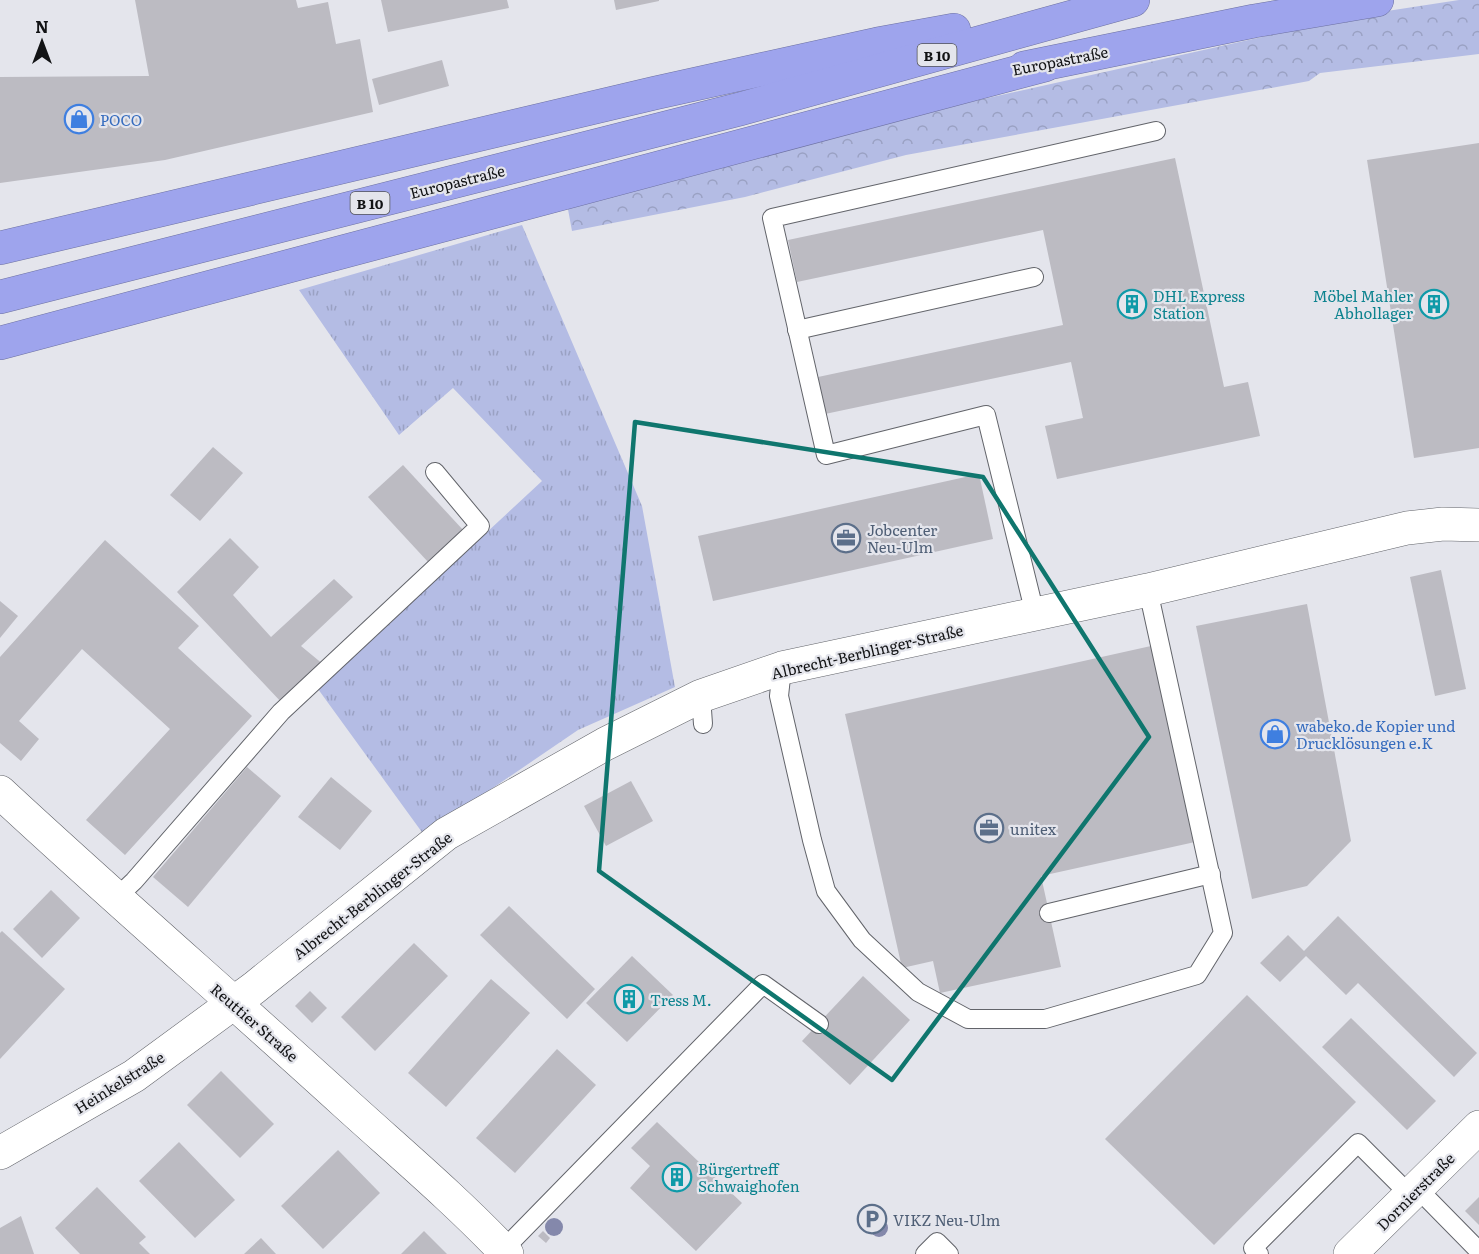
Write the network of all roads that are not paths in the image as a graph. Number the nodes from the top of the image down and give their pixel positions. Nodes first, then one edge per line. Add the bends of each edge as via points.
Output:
1 (1127, 0) edge
2 (1133, 0) edge
3 (1377, 0) edge
4 (1045, 65) junction
5 (740, 109) junction
6 (1156, 131) dead end
7 (0, 248) edge
8 (1034, 277) dead end
9 (0, 297) edge
10 (797, 330) junction
11 (0, 343) edge
12 (435, 472) dead end
13 (1479, 525) edge
14 (1148, 590) junction
15 (1035, 614) junction
16 (782, 668) junction
17 (0, 792) edge
18 (1211, 874) junction
19 (115, 899) junction
20 (1049, 913) dead end
21 (233, 1003) junction
22 (819, 1024) dead end
23 (1479, 1127) edge
24 (0, 1153) edge
25 (1414, 1192) junction
26 (1479, 1251) edge
27 (505, 1252) edge
28 (924, 1254) edge
29 (949, 1254) edge
30 (1259, 1254) edge
31 (1350, 1254) edge

1 - 7 highway via 877,44
2 - 5 highway, Europastraße / B 10
3 - 4 highway, Europastraße / B 10
4 - 5 highway, Europastraße / B 10
4 - 11 highway
5 - 9 highway, Europastraße / B 10
6 - 10 lane via 772,218
8 - 10 lane
10 - 15 lane via 826,455 986,415
12 - 19 lane via 480,526 281,712
13 - 14 street, Albrecht-Berblinger-Straße via 1407,528
14 - 15 street, Albrecht-Berblinger-Straße
14 - 18 lane
15 - 16 street, Albrecht-Berblinger-Straße
16 - 18 lane via 779,696 826,891 862,940 918,993 968,1019 1045,1019 1197,975 1223,933
16 - 21 street, Albrecht-Berblinger-Straße via 702,710 605,744 446,834
17 - 19 street, Reuttier Straße
18 - 20 lane
19 - 21 street, Reuttier Straße
21 - 24 street, Heinkelstraße via 134,1076
21 - 27 street, Reuttier Straße via 455,1202
22 - 27 lane via 763,984
23 - 25 street, Dornierstraße
25 - 26 lane
25 - 30 lane via 1358,1143 1253,1248
25 - 31 street, Dornierstraße
28 - 29 lane via 937,1242

